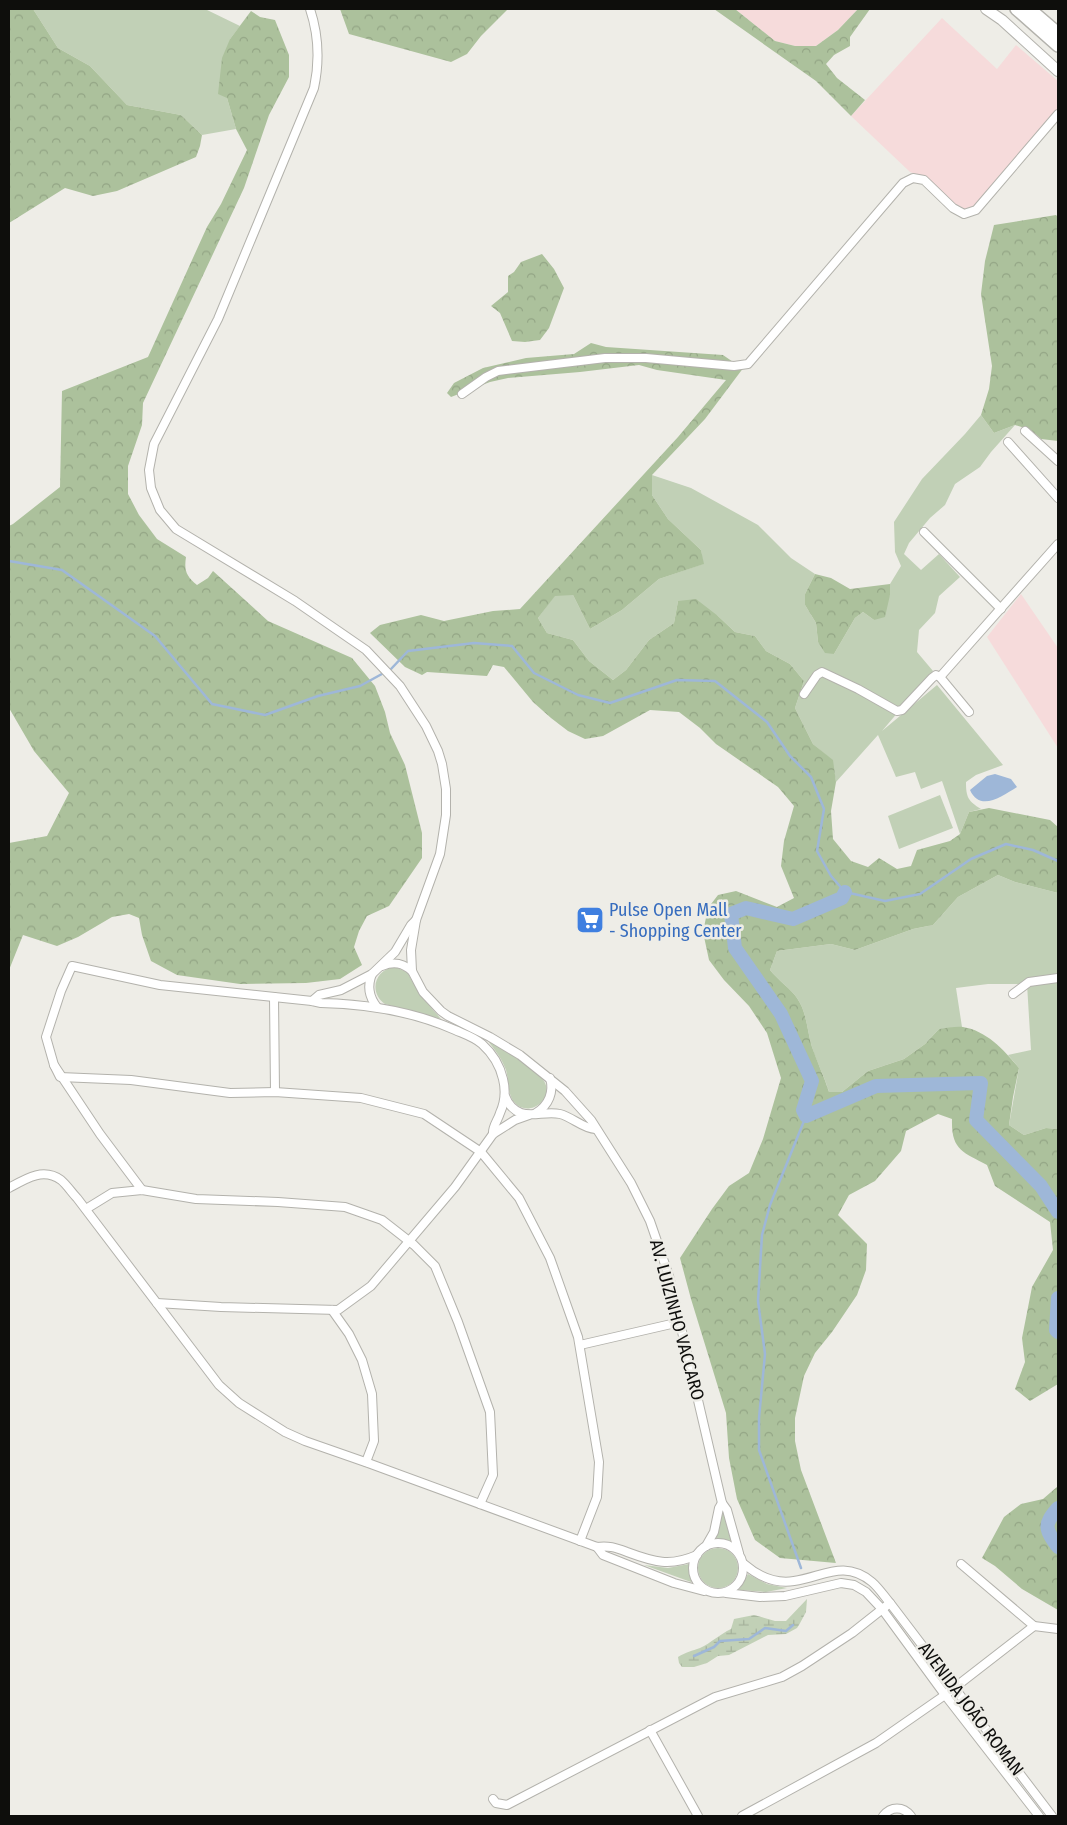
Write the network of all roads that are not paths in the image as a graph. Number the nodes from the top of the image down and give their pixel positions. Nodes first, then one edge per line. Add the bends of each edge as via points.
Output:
1 (310, 9) edge
2 (986, 9) edge
3 (993, 9) edge
4 (1016, 9) edge
5 (1030, 9) edge
6 (1002, 20) junction
7 (1058, 33) edge
8 (1058, 46) edge
9 (1058, 71) edge
10 (1058, 114) edge
11 (462, 394) dead end
12 (1025, 431) dead end
13 (1008, 442) dead end
14 (1058, 461) edge
15 (1058, 498) edge
16 (924, 532) dead end
17 (1058, 544) edge
18 (1000, 609) junction
19 (940, 676) junction
20 (804, 694) dead end
21 (969, 712) dead end
22 (416, 920) junction
23 (380, 967) junction
24 (412, 971) junction
25 (372, 974) junction
26 (1058, 978) edge
27 (1012, 994) dead end
28 (274, 997) junction
29 (312, 1001) junction
30 (377, 1007) junction
31 (60, 1077) junction
32 (550, 1078) junction
33 (275, 1092) junction
34 (505, 1096) junction
35 (533, 1114) junction
36 (596, 1129) junction
37 (493, 1134) junction
38 (481, 1152) junction
39 (9, 1188) edge
40 (142, 1190) junction
41 (86, 1209) junction
42 (410, 1241) junction
43 (157, 1303) junction
44 (332, 1310) junction
45 (680, 1322) junction
46 (580, 1345) junction
47 (366, 1462) junction
48 (722, 1503) junction
49 (480, 1504) junction
50 (580, 1541) junction
51 (706, 1546) junction
52 (597, 1547) junction
53 (739, 1553) junction
54 (697, 1555) junction
55 (744, 1564) junction
56 (961, 1564) dead end
57 (860, 1574) junction
58 (854, 1585) junction
59 (708, 1591) junction
60 (726, 1593) junction
61 (890, 1603) junction
62 (882, 1609) junction
63 (1034, 1626) junction
64 (1058, 1629) edge
65 (954, 1687) junction
66 (945, 1694) junction
67 (650, 1730) junction
68 (493, 1799) dead end
69 (698, 1816) edge
70 (742, 1816) edge
71 (883, 1816) edge
72 (911, 1816) edge
73 (1039, 1816) edge
74 (1052, 1816) edge

1 - 22 street via 318,44 314,88 218,320 154,444 149,461 149,479 160,510 176,529 295,601 366,650 415,707 440,757 446,790 443,841
2 - 6 main road
3 - 6 main road
4 - 8 highway
5 - 7 highway
6 - 9 main road
10 - 11 street via 976,210 964,214 924,180 913,178 903,183 748,364 734,366 646,358 605,358 498,372
12 - 14 street
13 - 15 street
16 - 18 street
17 - 18 street
18 - 19 street
19 - 20 street via 932,678 902,710 896,711 822,672 816,675
19 - 21 street
22 - 23 street via 395,952
22 - 24 street via 411,950
23 - 24 street via 399,963
23 - 25 street
24 - 32 street, AV. LUIZINHO VACCARO via 424,992 441,1011 506,1045
25 - 29 street via 341,990 319,995
25 - 30 street via 369,990
26 - 27 street via 1029,982
28 - 29 street
28 - 31 street via 160,985 72,966 46,1037
28 - 33 street
29 - 30 street
30 - 34 street via 432,1021 474,1038 497,1064
31 - 33 street via 131,1080 230,1093
31 - 40 street
32 - 35 street via 550,1099
32 - 36 street, AV. LUIZINHO VACCARO via 578,1105
33 - 38 street via 361,1098 424,1114
34 - 35 street via 513,1108
34 - 37 street
35 - 36 street via 560,1114 589,1129
35 - 37 street via 515,1120
36 - 45 street, AV. LUIZINHO VACCARO via 620,1164 650,1221
37 - 38 street
38 - 42 street
38 - 46 street via 519,1198 528,1215 550,1258
39 - 41 street via 30,1176 46,1174 61,1180
40 - 41 street via 112,1193
40 - 42 street via 196,1199 345,1207 382,1220
41 - 43 street
42 - 44 street via 372,1286 338,1310
42 - 49 street via 435,1266 490,1412 493,1475
43 - 44 street
43 - 47 street via 220,1385 239,1403 304,1441
44 - 47 street via 358,1351 372,1394 374,1442
45 - 46 street
45 - 48 street, AV. LUIZINHO VACCARO
46 - 50 street via 599,1462 597,1497
47 - 49 street
48 - 51 street via 714,1532
48 - 53 street, AV. LUIZINHO VACCARO
49 - 50 street
50 - 52 street
51 - 53 street via 724,1543
51 - 54 street
52 - 54 street via 607,1545 659,1562 681,1561
52 - 59 street via 603,1555 674,1583
53 - 55 street
54 - 59 street via 693,1572 698,1584
55 - 57 street via 761,1576 782,1582 834,1570
55 - 60 street via 740,1582
56 - 63 street
57 - 58 street
57 - 61 street, AVENIDA JOÃO ROMAN
58 - 60 street via 834,1584 772,1597
58 - 62 street, AVENIDA JOÃO ROMAN
59 - 60 street
61 - 62 street
61 - 65 street, AVENIDA JOÃO ROMAN
62 - 66 street, AVENIDA JOÃO ROMAN
62 - 67 street via 852,1633 782,1677 715,1697
63 - 64 street
63 - 65 street
65 - 66 street
65 - 74 street, AVENIDA JOÃO ROMAN
66 - 70 street via 876,1743
66 - 73 street, AVENIDA JOÃO ROMAN
67 - 68 street via 507,1804 496,1803
67 - 69 street
71 - 72 street via 897,1808

